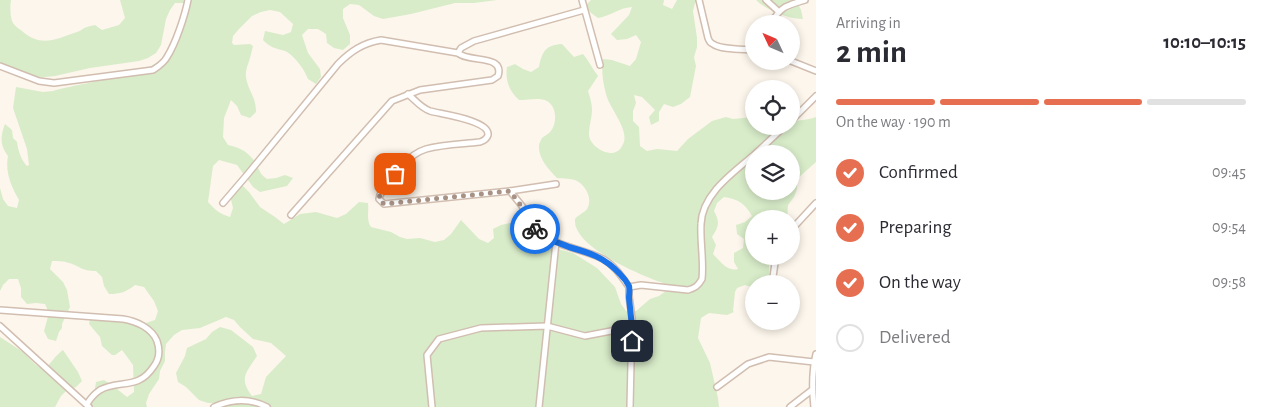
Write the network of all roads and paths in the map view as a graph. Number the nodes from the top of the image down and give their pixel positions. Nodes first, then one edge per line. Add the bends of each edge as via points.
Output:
1 (188, 0) edge
2 (582, 0) edge
3 (699, 0) edge
4 (766, 0) edge
5 (805, 0) edge
6 (584, 10) junction
7 (778, 11) junction
8 (776, 15) edge
9 (745, 49) edge
10 (458, 53) junction
11 (600, 65) dead end
12 (800, 65) edge
13 (0, 66) edge
14 (816, 71) edge
15 (408, 94) junction
16 (816, 96) edge
17 (800, 112) edge
18 (775, 135) edge
19 (764, 145) edge
20 (745, 162) edge
21 (556, 184) dead end
22 (510, 191) junction
23 (222, 203) dead end
24 (816, 203) edge
25 (291, 215) dead end
26 (800, 220) edge
27 (556, 242) junction
28 (629, 287) junction
29 (0, 310) edge
30 (0, 326) edge
31 (547, 326) junction
32 (632, 327) junction
33 (816, 354) edge
34 (814, 362) junction
35 (718, 386) dead end
36 (812, 390) junction
37 (88, 406) edge
38 (214, 407) edge
39 (267, 407) edge
40 (432, 407) edge
41 (539, 407) edge
42 (630, 407) edge
43 (790, 407) edge
44 (814, 407) edge

1 - 13 street via 167,57 153,70 54,83
2 - 6 street
3 - 9 street via 711,43
4 - 7 street
5 - 7 street
6 - 10 street via 474,41
6 - 11 street
7 - 8 street
10 - 15 street via 492,61 498,67 498,76 492,80
10 - 23 street via 381,40 363,44 338,64
12 - 14 street
15 - 22 street via 429,111 483,126 488,136 480,142 430,148 414,155 379,197 382,202
15 - 25 street via 392,101
16 - 17 street
18 - 19 street
20 - 28 street via 705,205 701,225 703,271 699,284 688,290 641,285
21 - 22 street
22 - 27 street via 536,231
24 - 26 street
27 - 28 street via 604,260
27 - 31 street
28 - 32 street
29 - 37 street via 123,319 140,324 153,333 160,353 152,370 139,381 100,390
30 - 37 street
31 - 32 street via 585,336
31 - 40 street via 481,328 439,339 427,355
31 - 41 street
32 - 42 street
33 - 34 street
34 - 35 street via 764,358 748,364
34 - 36 street
36 - 43 street
36 - 44 street
38 - 39 street via 242,400

